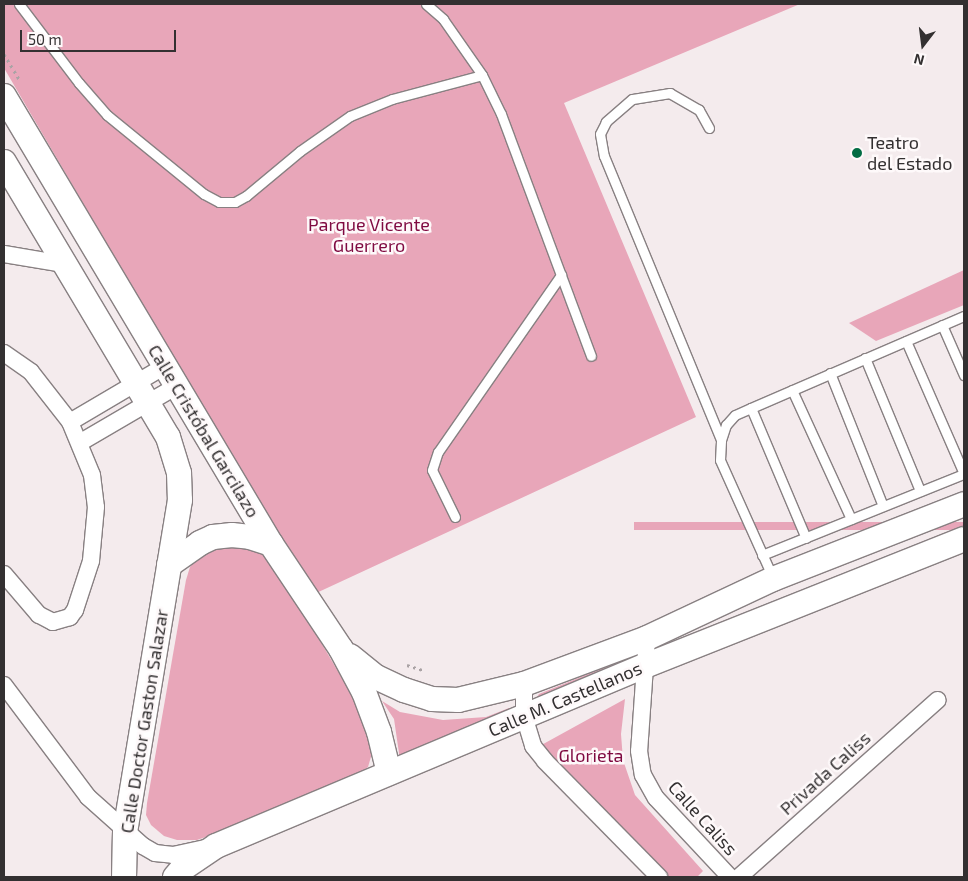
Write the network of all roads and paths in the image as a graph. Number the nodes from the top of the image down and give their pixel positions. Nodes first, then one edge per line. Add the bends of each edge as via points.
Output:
1 (19, 4) edge
2 (426, 4) edge
3 (4, 54) edge
4 (482, 75) junction
5 (14, 92) edge
6 (708, 128) dead end
7 (4, 162) edge
8 (4, 254) edge
9 (64, 264) junction
10 (560, 275) junction
11 (964, 316) edge
12 (942, 325) junction
13 (906, 341) junction
14 (4, 353) edge
15 (591, 356) dead end
16 (866, 358) junction
17 (830, 374) junction
18 (964, 375) edge
19 (171, 376) junction
20 (135, 383) junction
21 (792, 390) junction
22 (148, 404) junction
23 (750, 408) junction
24 (70, 422) junction
25 (721, 440) junction
26 (81, 442) junction
27 (964, 474) edge
28 (920, 491) junction
29 (964, 504) edge
30 (883, 506) junction
31 (455, 518) dead end
32 (851, 519) junction
33 (806, 538) junction
34 (964, 540) edge
35 (271, 544) junction
36 (762, 555) junction
37 (169, 565) junction
38 (4, 574) edge
39 (773, 579) junction
40 (647, 638) junction
41 (341, 649) junction
42 (400, 662) dead end
43 (645, 666) junction
44 (431, 674) dead end
45 (4, 684) edge
46 (524, 684) junction
47 (938, 700) dead end
48 (524, 716) junction
49 (389, 773) junction
50 (125, 831) junction
51 (216, 846) junction
52 (124, 877) edge
53 (175, 877) edge
54 (659, 877) edge
55 (730, 877) edge
56 (739, 877) edge

1 - 4 lane via 107,114 204,194 219,202 235,202 246,196 300,151 350,116 392,99
2 - 4 lane via 442,20
3 - 5 path
4 - 10 lane via 501,114
5 - 19 street, Calle Cristóbal Garcilazo
6 - 25 lane via 699,110 670,93 632,99 606,122 600,134 604,156
7 - 9 street, Calle Cristóbal Garcilazo
8 - 9 street
9 - 20 street, Calle Cristóbal Garcilazo
10 - 15 lane
10 - 31 lane via 438,452 432,470
11 - 12 lane
12 - 13 lane
12 - 18 lane
13 - 16 lane
13 - 27 lane
14 - 24 street via 31,372
16 - 17 lane
16 - 28 lane
17 - 21 lane
17 - 30 lane
19 - 20 street
19 - 22 street
19 - 35 street, Calle Cristóbal Garcilazo
20 - 22 street, Calle Cristóbal Garcilazo
20 - 24 street
21 - 23 lane
21 - 32 lane
22 - 26 street
22 - 37 street, Calle Cristóbal Garcilazo via 168,437 180,473 180,500
23 - 25 lane via 735,415 726,425
23 - 33 lane
24 - 26 street
25 - 36 lane via 720,460
26 - 38 street via 92,475 96,506 91,561 75,610 62,621 53,622 40,616
27 - 28 lane
28 - 30 lane
29 - 39 street, Calle M. Castellanos
30 - 32 lane
32 - 33 lane
33 - 36 lane
34 - 43 street, Calle M. Castellanos
35 - 37 street via 241,536 213,537
35 - 41 street, Calle Cristóbal Garcilazo
36 - 39 lane
37 - 50 street, Calle Doctor Gaston Salazar
39 - 40 street, Calle M. Castellanos
40 - 43 street, Calle Caliss
40 - 46 street, Calle M. Castellanos
41 - 46 street, Calle M. Castellanos via 376,677 432,698 458,700
41 - 49 street, Calle Cristóbal Garcilazo via 364,692 379,732
42 - 44 path
43 - 48 street, Calle M. Castellanos
43 - 55 street, Calle Caliss via 639,751 643,775 656,798
45 - 50 street via 88,797
46 - 48 street
47 - 56 street, Privada Caliss
48 - 49 street, Calle M. Castellanos
48 - 54 street via 533,746 544,761
49 - 51 street, Calle M. Castellanos
50 - 51 street via 155,853 173,855
50 - 52 street, Calle Doctor Gaston Salazar
51 - 53 street, Calle M. Castellanos

